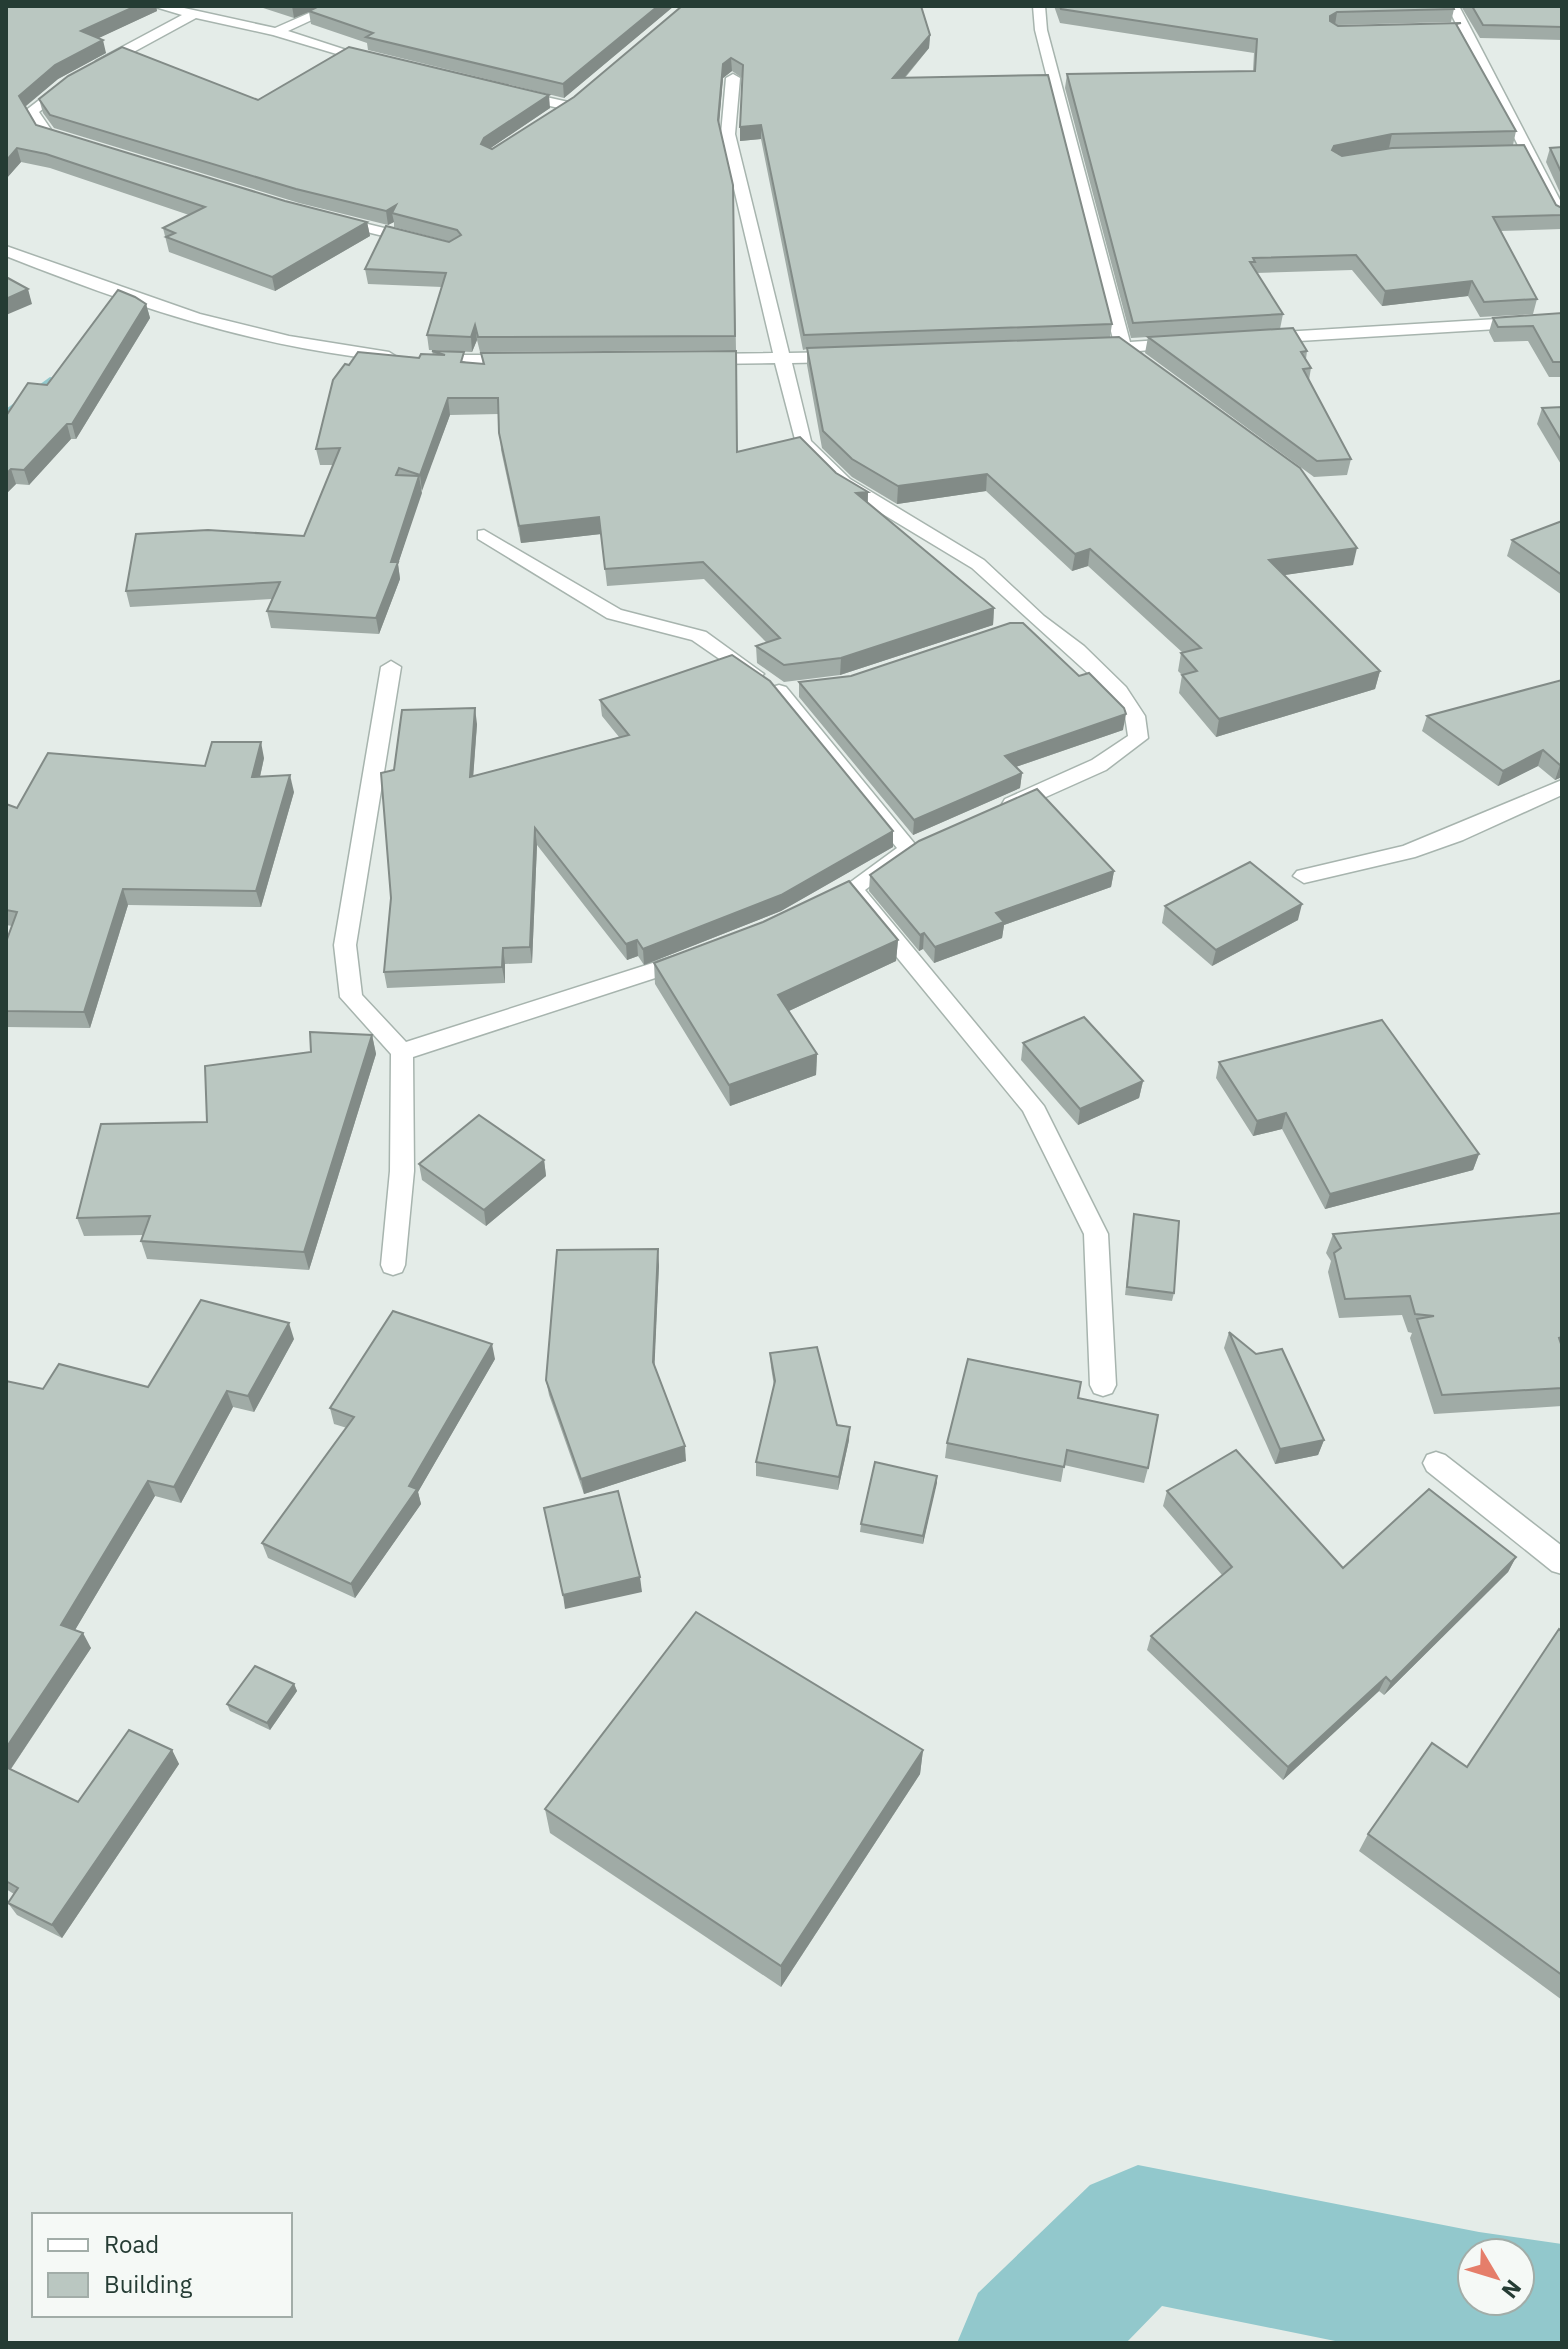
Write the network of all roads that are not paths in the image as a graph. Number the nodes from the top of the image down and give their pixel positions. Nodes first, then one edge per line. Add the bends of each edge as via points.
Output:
1 (158, 6) edge
2 (336, 6) edge
3 (1039, 6) edge
4 (1453, 6) edge
5 (194, 14) junction
6 (276, 32) junction
7 (390, 65) edge
8 (733, 78) edge
9 (508, 92) edge
10 (567, 105) edge
11 (90, 147) edge
12 (1515, 152) edge
13 (1531, 152) junction
14 (322, 216) edge
15 (1562, 218) edge
16 (423, 242) edge
17 (6, 251) edge
18 (1562, 320) edge
19 (1249, 339) edge
20 (1186, 343) edge
21 (1123, 347) junction
22 (1077, 349) edge
23 (858, 356) edge
24 (685, 359) edge
25 (780, 359) junction
26 (526, 360) edge
27 (1148, 365) edge
28 (484, 535) dead end
29 (391, 667) dead end
30 (805, 688) edge
31 (779, 691) junction
32 (1562, 787) edge
33 (997, 810) edge
34 (1304, 876) dead end
35 (711, 951) edge
36 (402, 1052) junction
37 (393, 1265) dead end
38 (1103, 1385) dead end
39 (1436, 1463) dead end
40 (1562, 1562) edge

1 - 5 street
2 - 6 street
3 - 21 street
4 - 13 street via 1457,29
5 - 6 street
5 - 11 street via 84,74 32,111 47,134
6 - 7 street
8 - 25 street via 728,134
9 - 10 street
12 - 13 street
13 - 15 street
14 - 16 street
17 - 26 street via 120,296 311,348 408,360
18 - 19 street
20 - 21 street
21 - 22 street
21 - 27 street
23 - 25 street
24 - 25 street
25 - 33 street via 803,443 844,483 978,564 1029,623 1077,650 1119,691 1135,716 1138,738 1099,765
28 - 31 street via 614,614 699,636
29 - 36 street via 345,945 351,997
30 - 31 street
31 - 38 street via 916,846 845,893 1032,1106 1096,1234
32 - 34 street via 1408,852
35 - 36 street
36 - 37 street via 402,1171
39 - 40 street

